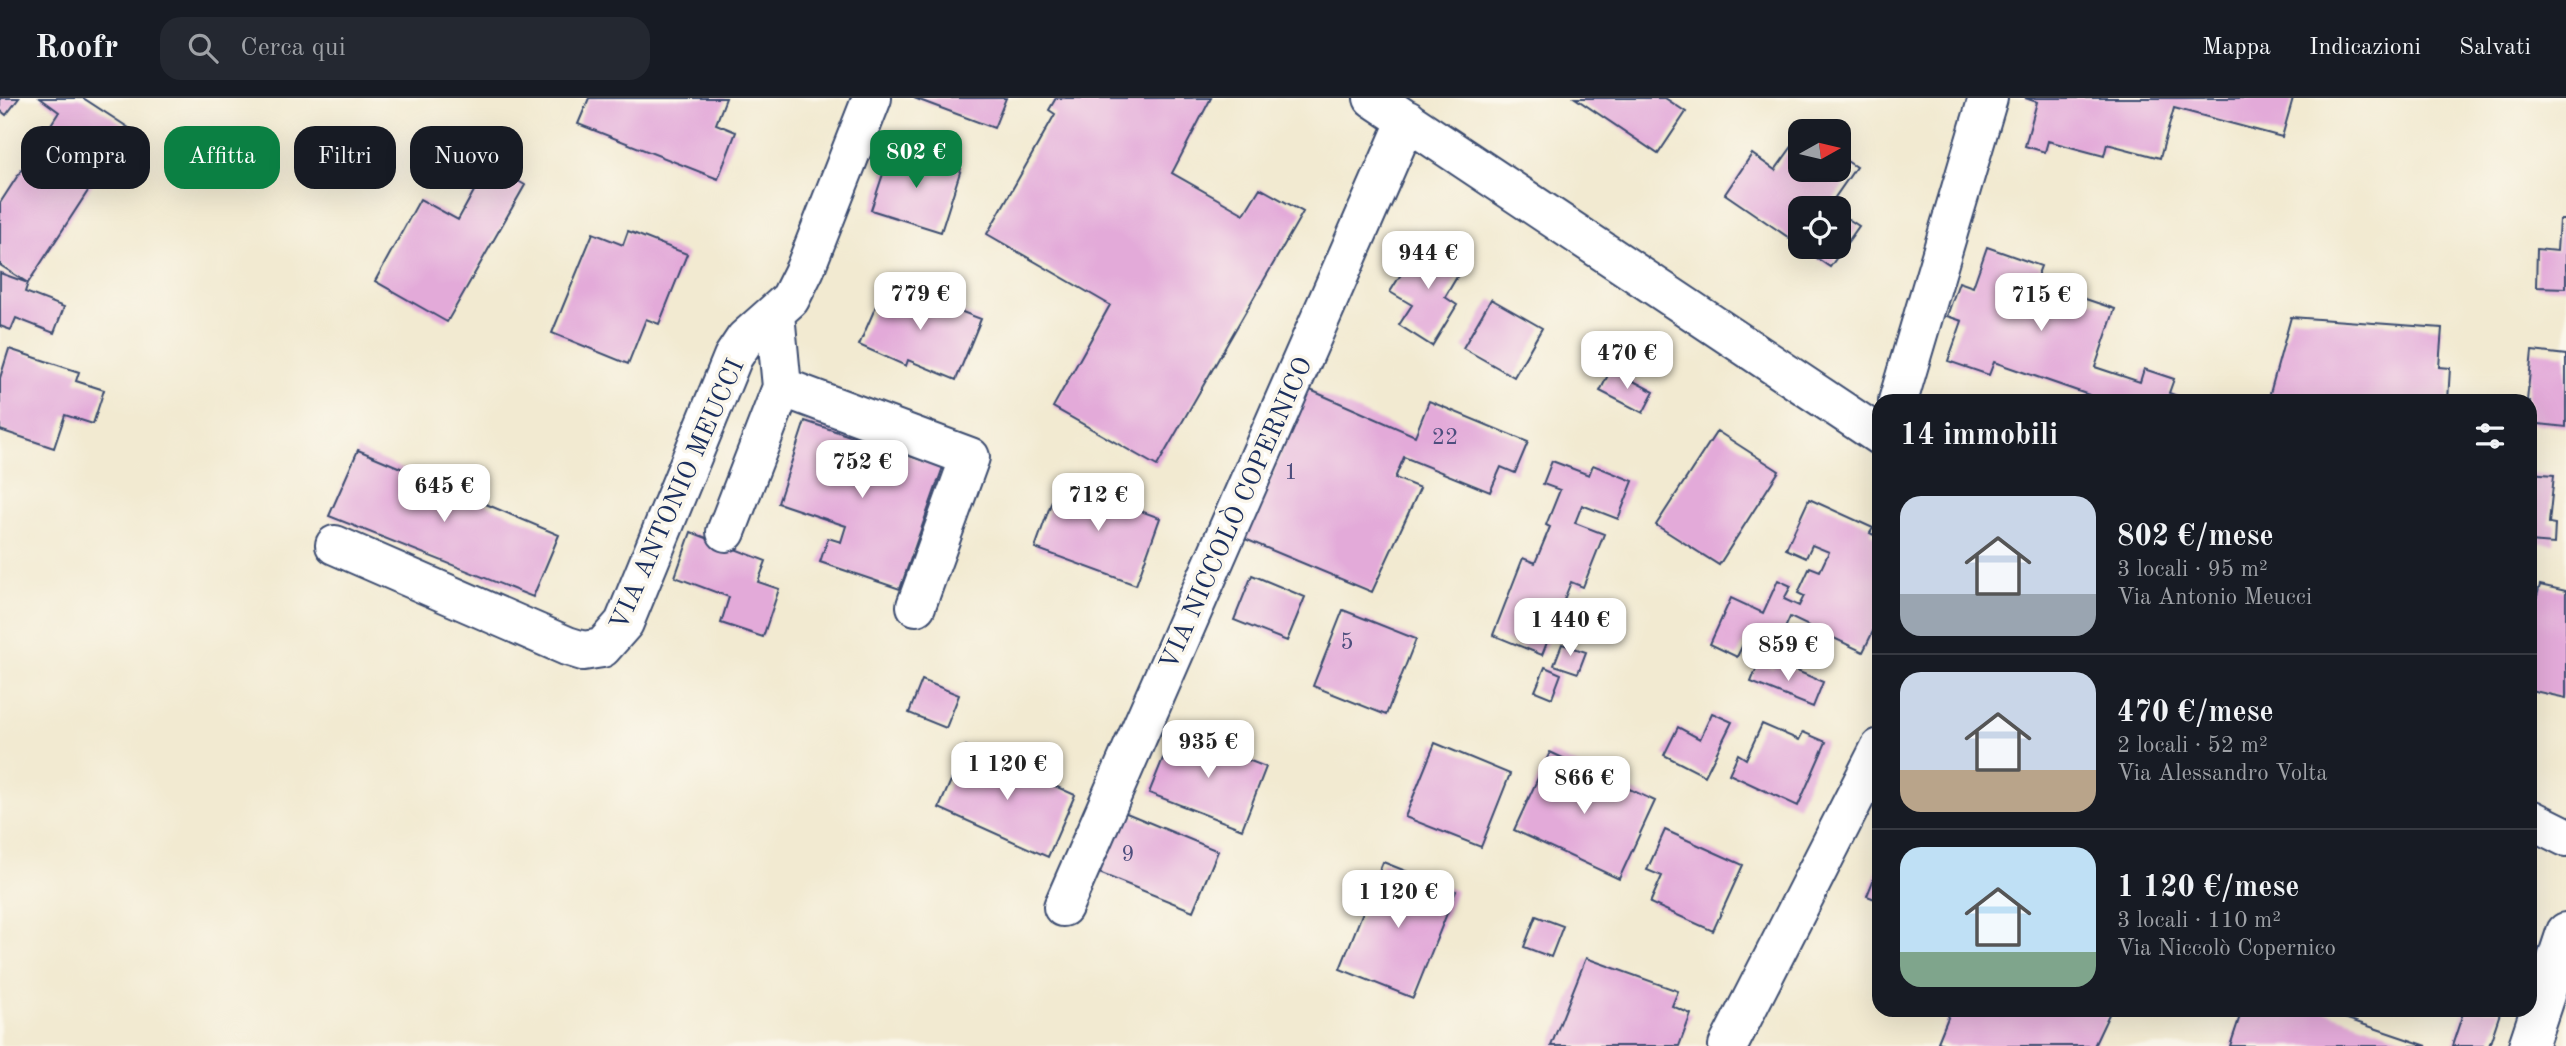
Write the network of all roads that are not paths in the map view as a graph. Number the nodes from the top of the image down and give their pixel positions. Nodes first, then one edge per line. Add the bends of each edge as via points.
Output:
1 (872, 98) edge
2 (1373, 98) edge
3 (1988, 98) edge
4 (1407, 120) junction
5 (775, 314) junction
6 (782, 387) junction
7 (1900, 394) edge
8 (1872, 431) edge
9 (726, 532) dead end
10 (335, 545) dead end
11 (916, 606) dead end
12 (1872, 764) edge
13 (2537, 822) edge
14 (2566, 837) edge
15 (1063, 907) dead end
16 (2566, 932) edge
17 (1728, 1046) edge
18 (2528, 1046) edge

1 - 5 street, VIA ANTONIO MEUCCI via 805,270 790,299
2 - 4 street
3 - 7 street
4 - 8 street
4 - 15 street, VIA NICCOLÒ COPERNICO
5 - 6 street, VIA ANTONIO MEUCCI
5 - 10 street, VIA ANTONIO MEUCCI via 733,357 624,623 602,648 583,651 567,646
6 - 9 street, VIA ANTONIO MEUCCI
6 - 11 street, VIA ANTONIO MEUCCI via 970,457
12 - 17 street
13 - 14 street
16 - 18 street

